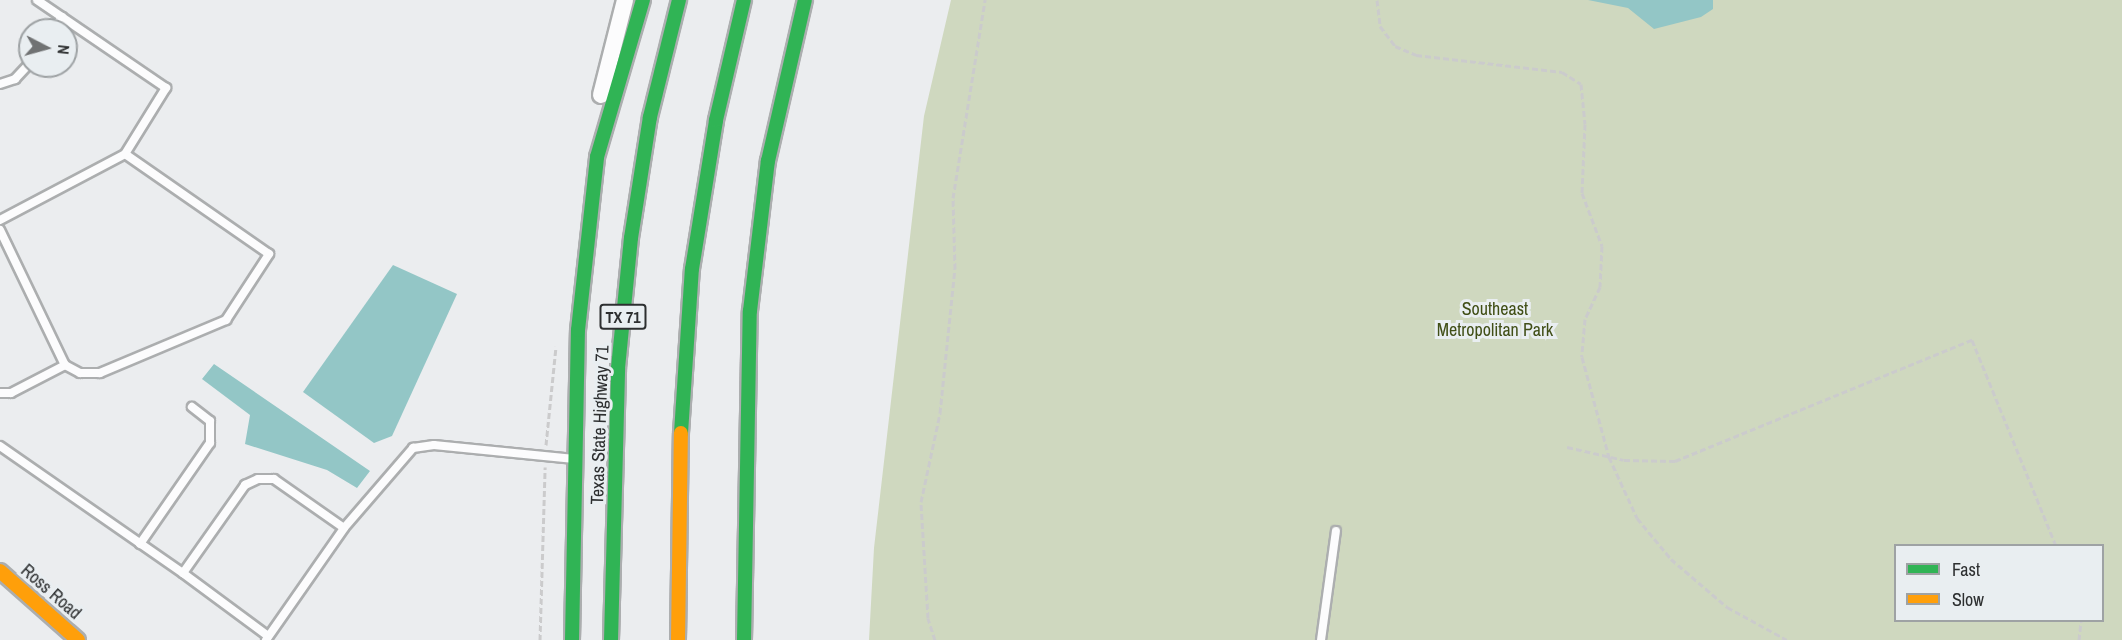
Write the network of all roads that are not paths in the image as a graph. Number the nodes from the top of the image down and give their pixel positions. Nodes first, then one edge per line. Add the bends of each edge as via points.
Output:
1 (37, 0) edge
2 (625, 0) edge
3 (643, 0) edge
4 (679, 0) edge
5 (744, 0) edge
6 (805, 0) edge
7 (62, 17) joint
8 (18, 76) edge
9 (0, 84) edge
10 (125, 154) junction
11 (597, 157) junction
12 (0, 220) edge
13 (0, 230) edge
14 (65, 365) junction
15 (0, 393) edge
16 (192, 407) dead end
17 (0, 446) edge
18 (576, 460) junction
19 (344, 528) junction
20 (1336, 531) dead end
21 (140, 544) junction
22 (0, 571) edge
23 (183, 573) junction
24 (267, 638) edge
25 (78, 640) edge
26 (572, 640) edge
27 (611, 640) edge
28 (678, 640) edge
29 (744, 640) edge
30 (1321, 640) edge

1 - 7 lane
2 - 11 street via 604,80
3 - 11 main road
4 - 27 main road, Texas State Highway 71 / TX 71 via 650,117 631,238 618,368
5 - 28 main road via 716,120 692,268 682,378
6 - 29 main road via 768,161 750,311
7 - 10 lane via 166,88
8 - 9 lane
10 - 12 lane
10 - 14 lane via 269,254 226,320 100,373 80,373
11 - 18 main road via 578,330
13 - 14 lane
14 - 15 lane via 11,393
16 - 21 lane via 210,421 210,443
17 - 21 lane
18 - 19 lane via 434,444 413,448
18 - 26 main road
19 - 23 lane via 274,479 258,479 245,485
19 - 24 lane
20 - 30 lane
21 - 23 lane
22 - 25 main road, Ross Road
23 - 24 lane

